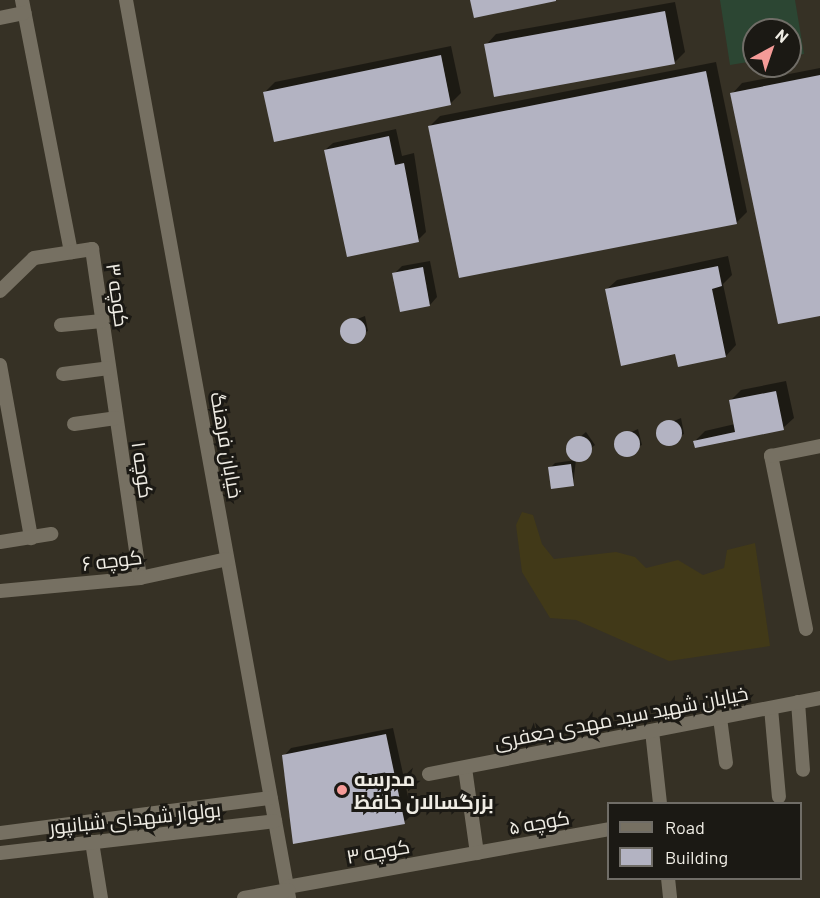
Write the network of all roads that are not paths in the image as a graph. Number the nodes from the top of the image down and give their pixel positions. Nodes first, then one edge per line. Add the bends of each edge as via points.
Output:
1 (126, 0) edge
2 (23, 7) edge
3 (0, 18) edge
4 (71, 252) junction
5 (0, 291) edge
6 (102, 321) junction
7 (61, 325) dead end
8 (0, 365) edge
9 (109, 368) junction
10 (63, 374) dead end
11 (116, 418) junction
12 (74, 424) dead end
13 (820, 446) edge
14 (51, 534) dead end
15 (31, 538) junction
16 (0, 542) edge
17 (227, 559) junction
18 (140, 578) junction
19 (0, 591) edge
20 (806, 628) dead end
21 (820, 698) edge
22 (798, 702) junction
23 (771, 708) junction
24 (720, 718) junction
25 (652, 731) junction
26 (726, 763) dead end
27 (465, 768) junction
28 (803, 770) dead end
29 (429, 774) dead end
30 (779, 797) dead end
31 (271, 798) junction
32 (660, 802) edge
33 (228, 805) junction
34 (275, 821) junction
35 (231, 826) junction
36 (607, 829) edge
37 (0, 833) edge
38 (92, 842) junction
39 (0, 853) edge
40 (477, 853) junction
41 (668, 880) edge
42 (288, 892) edge
43 (101, 898) edge
44 (244, 898) edge
45 (670, 898) edge

1 - 17 street, خیابان فرهنگ
2 - 3 street
2 - 4 street
4 - 5 street via 34,258
4 - 6 street, کوچه ۳ via 92,249
6 - 7 street
6 - 9 street, کوچه ۳
8 - 15 street
9 - 10 street
9 - 11 street, کوچه ۱
11 - 12 street
11 - 18 street, کوچه ۱
13 - 20 street via 771,456
14 - 15 street
15 - 16 street
17 - 18 street, کوچه ۶
17 - 31 street, خیابان فرهنگ
18 - 19 street, کوچه ۶
21 - 22 street, خیابان شهید سید مهدی جعفری
22 - 23 street, خیابان شهید سید مهدی جعفری
22 - 28 street
23 - 24 street, خیابان شهید سید مهدی جعفری
23 - 30 street
24 - 25 street, خیابان شهید سید مهدی جعفری
24 - 26 street
25 - 27 street, خیابان شهید سید مهدی جعفری
25 - 32 street
27 - 29 street, خیابان شهید سید مهدی جعفری
27 - 40 street
31 - 33 street, بولوار شهدای شبانپور
31 - 34 street, خیابان فرهنگ
33 - 35 street
33 - 37 street, بولوار شهدای شبانپور
34 - 35 street, بولوار شهدای شبانپور
34 - 42 street, خیابان فرهنگ
35 - 38 street, بولوار شهدای شبانپور
36 - 40 street, کوچه ۵
38 - 39 street, بولوار شهدای شبانپور
38 - 43 street
40 - 42 street, کوچه ۳
41 - 45 street
42 - 44 street, کوچه ۳

